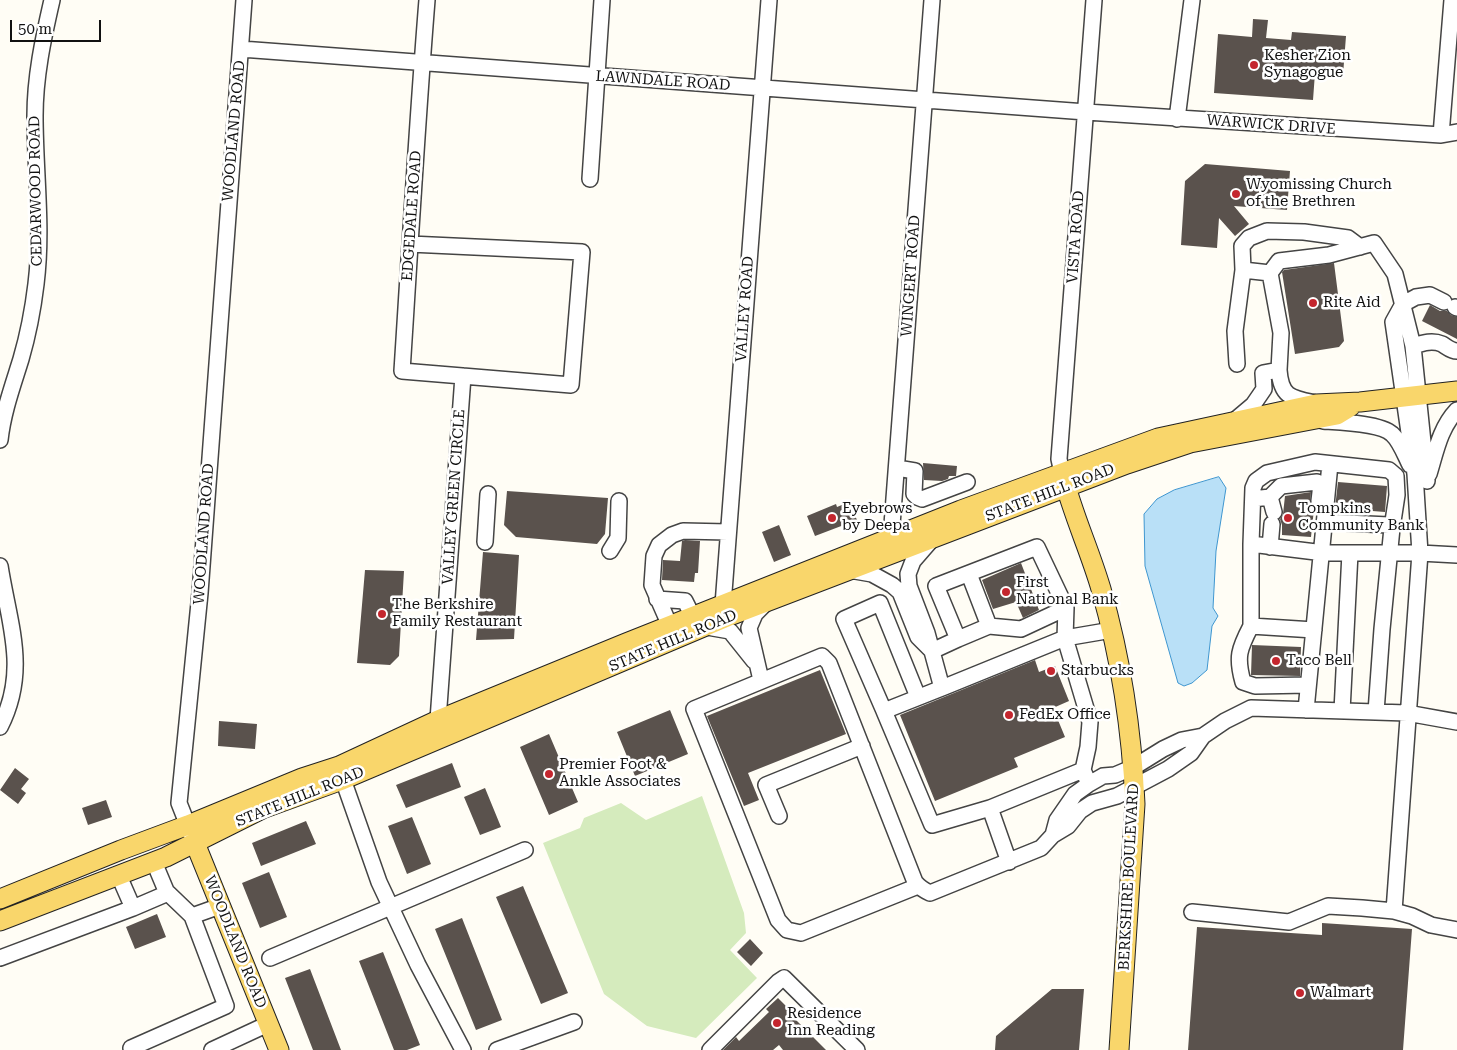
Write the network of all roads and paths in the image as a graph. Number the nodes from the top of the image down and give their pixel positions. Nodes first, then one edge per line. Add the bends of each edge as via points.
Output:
1 (52, 0) edge
2 (244, 0) edge
3 (427, 0) edge
4 (602, 0) edge
5 (769, 0) edge
6 (932, 0) edge
7 (1094, 0) edge
8 (1192, 0) edge
9 (1452, 0) edge
10 (241, 49) junction
11 (422, 63) junction
12 (597, 76) junction
13 (762, 88) junction
14 (924, 100) junction
15 (1086, 112) junction
16 (1178, 119) junction
17 (1457, 132) edge
18 (1441, 135) junction
19 (590, 179) dead end
20 (410, 244) junction
21 (1360, 247) junction
22 (1242, 270) junction
23 (1270, 273) junction
24 (1403, 304) junction
25 (1452, 306) edge
26 (1413, 346) junction
27 (1457, 351) edge
28 (1236, 364) dead end
29 (1280, 375) junction
30 (463, 376) junction
31 (1457, 391) edge
32 (1411, 396) junction
33 (1457, 410) edge
34 (1314, 412) junction
35 (1234, 422) junction
36 (0, 440) edge
37 (1325, 463) junction
38 (897, 468) junction
39 (1421, 478) junction
40 (1064, 480) junction
41 (967, 482) dead end
42 (1321, 484) junction
43 (488, 494) dead end
44 (1270, 497) junction
45 (1253, 499) junction
46 (619, 501) dead end
47 (1324, 522) junction
48 (1392, 528) junction
49 (728, 532) junction
50 (934, 537) junction
51 (485, 542) dead end
52 (1251, 544) junction
53 (892, 545) junction
54 (1270, 547) junction
55 (610, 551) dead end
56 (1317, 553) junction
57 (1350, 553) junction
58 (1390, 553) junction
59 (1420, 553) junction
60 (1457, 555) edge
61 (0, 566) edge
62 (849, 570) junction
63 (969, 574) junction
64 (657, 599) junction
65 (766, 603) junction
66 (1066, 608) junction
67 (725, 611) junction
68 (700, 622) junction
69 (670, 626) junction
70 (989, 626) junction
71 (1251, 626) junction
72 (1112, 630) junction
73 (1314, 630) junction
74 (1065, 638) junction
75 (958, 639) junction
76 (932, 651) junction
77 (756, 664) junction
78 (761, 680) junction
79 (1308, 685) junction
80 (942, 688) junction
81 (918, 697) junction
82 (1306, 710) junction
83 (884, 711) junction
84 (1342, 711) junction
85 (1376, 712) junction
86 (1407, 713) junction
87 (1457, 722) edge
88 (0, 727) edge
89 (441, 729) junction
90 (1203, 736) junction
91 (862, 746) junction
92 (1134, 767) junction
93 (341, 773) junction
94 (1086, 777) junction
95 (1134, 788) junction
96 (990, 808) junction
97 (780, 816) dead end
98 (192, 834) junction
99 (1053, 835) junction
100 (525, 850) dead end
101 (154, 862) junction
102 (1009, 862) junction
103 (118, 876) junction
104 (918, 886) junction
105 (167, 893) junction
106 (0, 899) edge
107 (220, 906) junction
108 (391, 907) junction
109 (133, 908) junction
110 (1192, 912) dead end
111 (1394, 912) junction
112 (192, 916) junction
113 (0, 921) edge
114 (1457, 930) edge
115 (0, 958) edge
116 (270, 958) dead end
117 (574, 1022) dead end
118 (268, 1024) junction
119 (132, 1050) edge
120 (212, 1050) edge
121 (279, 1050) edge
122 (463, 1050) edge
123 (497, 1050) edge
124 (710, 1050) edge
125 (857, 1050) edge
126 (1119, 1050) edge

1 - 36 street, CEDARWOOD ROAD via 43,36 36,93 40,238 36,284 29,328
2 - 10 street, WOODLAND ROAD
3 - 11 street, EDGEDALE ROAD
4 - 12 street
5 - 13 street, VALLEY ROAD
6 - 14 street, WINGERT ROAD
7 - 15 street, VISTA ROAD
8 - 16 street
9 - 18 street
10 - 11 street, LAWNDALE ROAD
10 - 98 street, WOODLAND ROAD via 200,593 179,803
11 - 12 street, LAWNDALE ROAD
11 - 20 street, EDGEDALE ROAD
12 - 13 street, LAWNDALE ROAD
12 - 19 street
13 - 14 street, LAWNDALE ROAD
13 - 49 street, VALLEY ROAD
14 - 15 street, LAWNDALE ROAD
14 - 38 street, WINGERT ROAD
15 - 16 street, WARWICK DRIVE
15 - 40 street, VISTA ROAD via 1059,460
16 - 18 street, WARWICK DRIVE
17 - 18 street, WARWICK DRIVE
20 - 30 street, EDGEDALE ROAD via 402,371
20 - 30 street via 582,252 571,385
21 - 22 street via 1348,238 1267,231 1249,238 1242,246
21 - 23 street via 1329,255 1279,261
21 - 24 street via 1374,243 1395,274
22 - 23 street
22 - 28 street via 1235,331
23 - 29 street via 1281,334
24 - 25 street via 1430,295
24 - 26 street
24 - 32 street via 1393,322
26 - 27 street via 1432,342
26 - 32 street
29 - 34 street via 1284,391
29 - 35 street via 1263,374 1264,389 1253,405
30 - 89 street, VALLEY GREEN CIRCLE
31 - 32 main road, STATE HILL ROAD
32 - 34 main road, STATE HILL ROAD via 1360,402 1337,415
32 - 39 street
33 - 39 street via 1441,434
34 - 35 main road, STATE HILL ROAD
34 - 39 street via 1391,433
34 - 40 main road, STATE HILL ROAD via 1190,443
35 - 40 main road, STATE HILL ROAD via 1158,438
37 - 42 street
37 - 45 street via 1315,462 1267,473 1256,481
37 - 47 street
37 - 48 street via 1389,470 1396,476
38 - 41 street via 915,471 914,494 922,499
38 - 53 street, WINGERT ROAD
39 - 59 street
40 - 50 main road, STATE HILL ROAD
40 - 53 main road, STATE HILL ROAD
40 - 72 main road, BERKSHIRE BOULEVARD via 1093,562
42 - 44 street via 1281,486
42 - 56 street
43 - 51 street
44 - 45 street
44 - 54 street via 1273,518
45 - 52 street
46 - 55 street via 618,538
47 - 48 street via 1388,525
47 - 56 street
48 - 58 street
49 - 64 street via 683,531 672,534 659,545 654,556 652,585
49 - 67 street, VALLEY ROAD
50 - 53 main road, STATE HILL ROAD
50 - 76 street via 913,561 908,574 908,586
52 - 54 street
52 - 71 street
53 - 62 main road, STATE HILL ROAD
53 - 67 main road, STATE HILL ROAD
54 - 56 street
56 - 57 street
56 - 73 street
57 - 58 street
57 - 84 street
58 - 59 street
58 - 85 street
59 - 60 street
59 - 86 street
61 - 88 street via 15,640 16,662 13,693
62 - 65 main road, STATE HILL ROAD
62 - 76 street via 872,574 900,592 918,637
63 - 66 street via 1038,547
63 - 70 street
63 - 75 street via 936,586
64 - 68 street via 685,601
64 - 69 street
65 - 67 main road, STATE HILL ROAD
65 - 77 street via 755,614 749,628
66 - 70 street via 1021,629
66 - 74 street
67 - 68 main road, STATE HILL ROAD
68 - 69 main road, STATE HILL ROAD
68 - 77 street via 730,631
68 - 89 main road, STATE HILL ROAD
69 - 89 main road, STATE HILL ROAD
70 - 75 street
71 - 73 street
71 - 79 street via 1240,649 1243,682 1255,686
72 - 74 street
72 - 92 main road, BERKSHIRE BOULEVARD
73 - 79 street
74 - 80 street
74 - 94 street via 1090,722
75 - 76 street
76 - 80 street
77 - 78 street
78 - 91 street via 822,656 829,663
78 - 104 street via 694,709 778,920 787,930 801,933
79 - 82 street
80 - 81 street
81 - 83 street
81 - 83 street via 880,603 844,619
82 - 84 street
82 - 90 street via 1251,708
83 - 96 street via 932,826
84 - 85 street
85 - 86 street
86 - 87 street
86 - 111 street
89 - 93 main road, STATE HILL ROAD
90 - 92 street via 1182,740
90 - 95 street via 1192,753
91 - 97 street via 766,785
91 - 104 street
92 - 94 street via 1115,775
92 - 95 main road, BERKSHIRE BOULEVARD
93 - 98 main road, STATE HILL ROAD via 262,809
93 - 108 street via 379,882
94 - 96 street
94 - 99 street via 1057,820
95 - 99 street via 1092,803 1080,811 1068,826
95 - 126 main road, BERKSHIRE BOULEVARD
96 - 102 street
98 - 101 main road, STATE HILL ROAD
98 - 106 main road, STATE HILL ROAD via 121,850
98 - 107 main road, WOODLAND ROAD
99 - 102 street via 1041,848
100 - 108 street
101 - 103 main road, STATE HILL ROAD
101 - 105 street
102 - 104 street via 930,892
103 - 109 street
103 - 113 main road, STATE HILL ROAD
105 - 109 street
105 - 112 street
107 - 112 street
107 - 118 main road, WOODLAND ROAD
108 - 116 street
108 - 122 street
109 - 115 street
110 - 111 street via 1289,922 1328,906
111 - 114 street
112 - 119 street via 226,1006
117 - 123 street
118 - 120 street
118 - 121 main road, WOODLAND ROAD
124 - 125 street via 784,978

